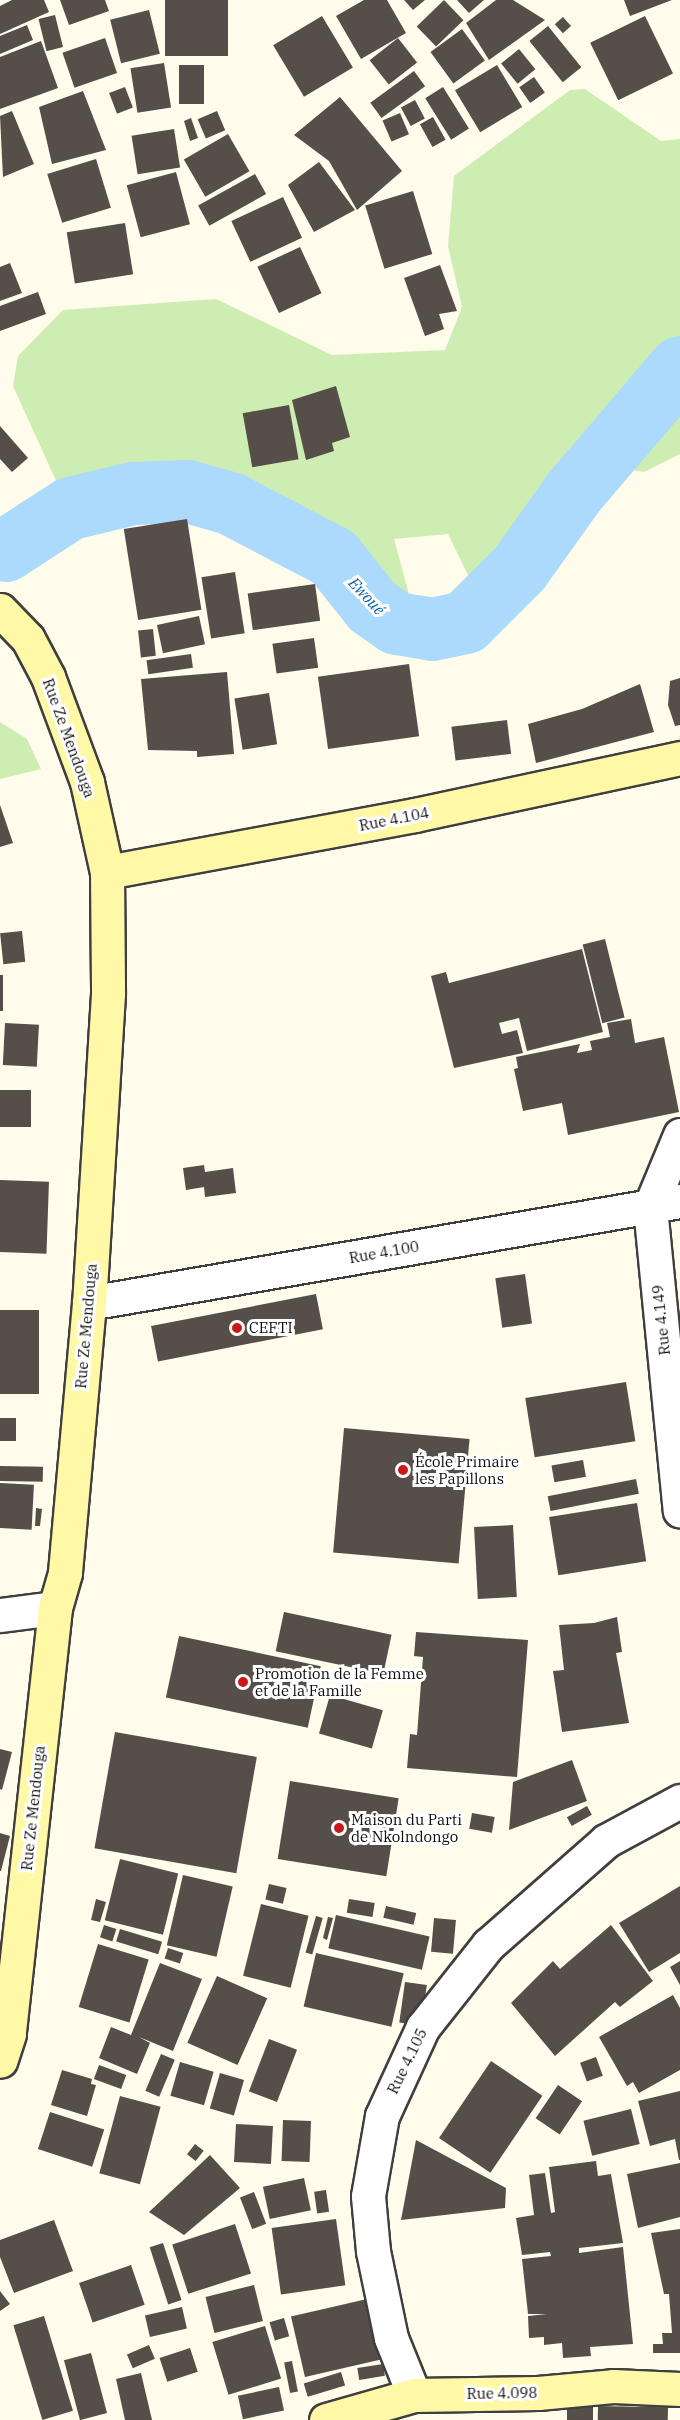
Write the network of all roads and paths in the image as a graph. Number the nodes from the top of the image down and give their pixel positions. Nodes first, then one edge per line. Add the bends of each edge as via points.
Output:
1 (4, 614) edge
2 (680, 758) edge
3 (107, 872) junction
4 (680, 1135) edge
5 (665, 1204) edge
6 (89, 1303) junction
7 (680, 1511) edge
8 (55, 1608) junction
9 (0, 1616) edge
10 (680, 1801) edge
11 (0, 2061) edge
12 (680, 2389) edge
13 (414, 2395) junction
14 (327, 2420) edge

1 - 3 main road, Rue Ze Mendouga via 28,639 48,677 87,782
2 - 3 main road, Rue 4.104 via 415,815
3 - 6 main road, Rue Ze Mendouga via 108,994
4 - 5 street, Rue 4.149
5 - 6 street, Rue 4.100
5 - 7 street, Rue 4.149
6 - 8 main road, Rue Ze Mendouga via 65,1573
8 - 9 street
8 - 11 main road, Rue Ze Mendouga via 9,2034
10 - 13 street, Rue 4.105 via 606,1841 488,1945 423,2027 382,2116 368,2196 373,2251 391,2338
12 - 13 main road, Rue 4.098 via 613,2386 538,2393
13 - 14 main road, Rue 4.098

